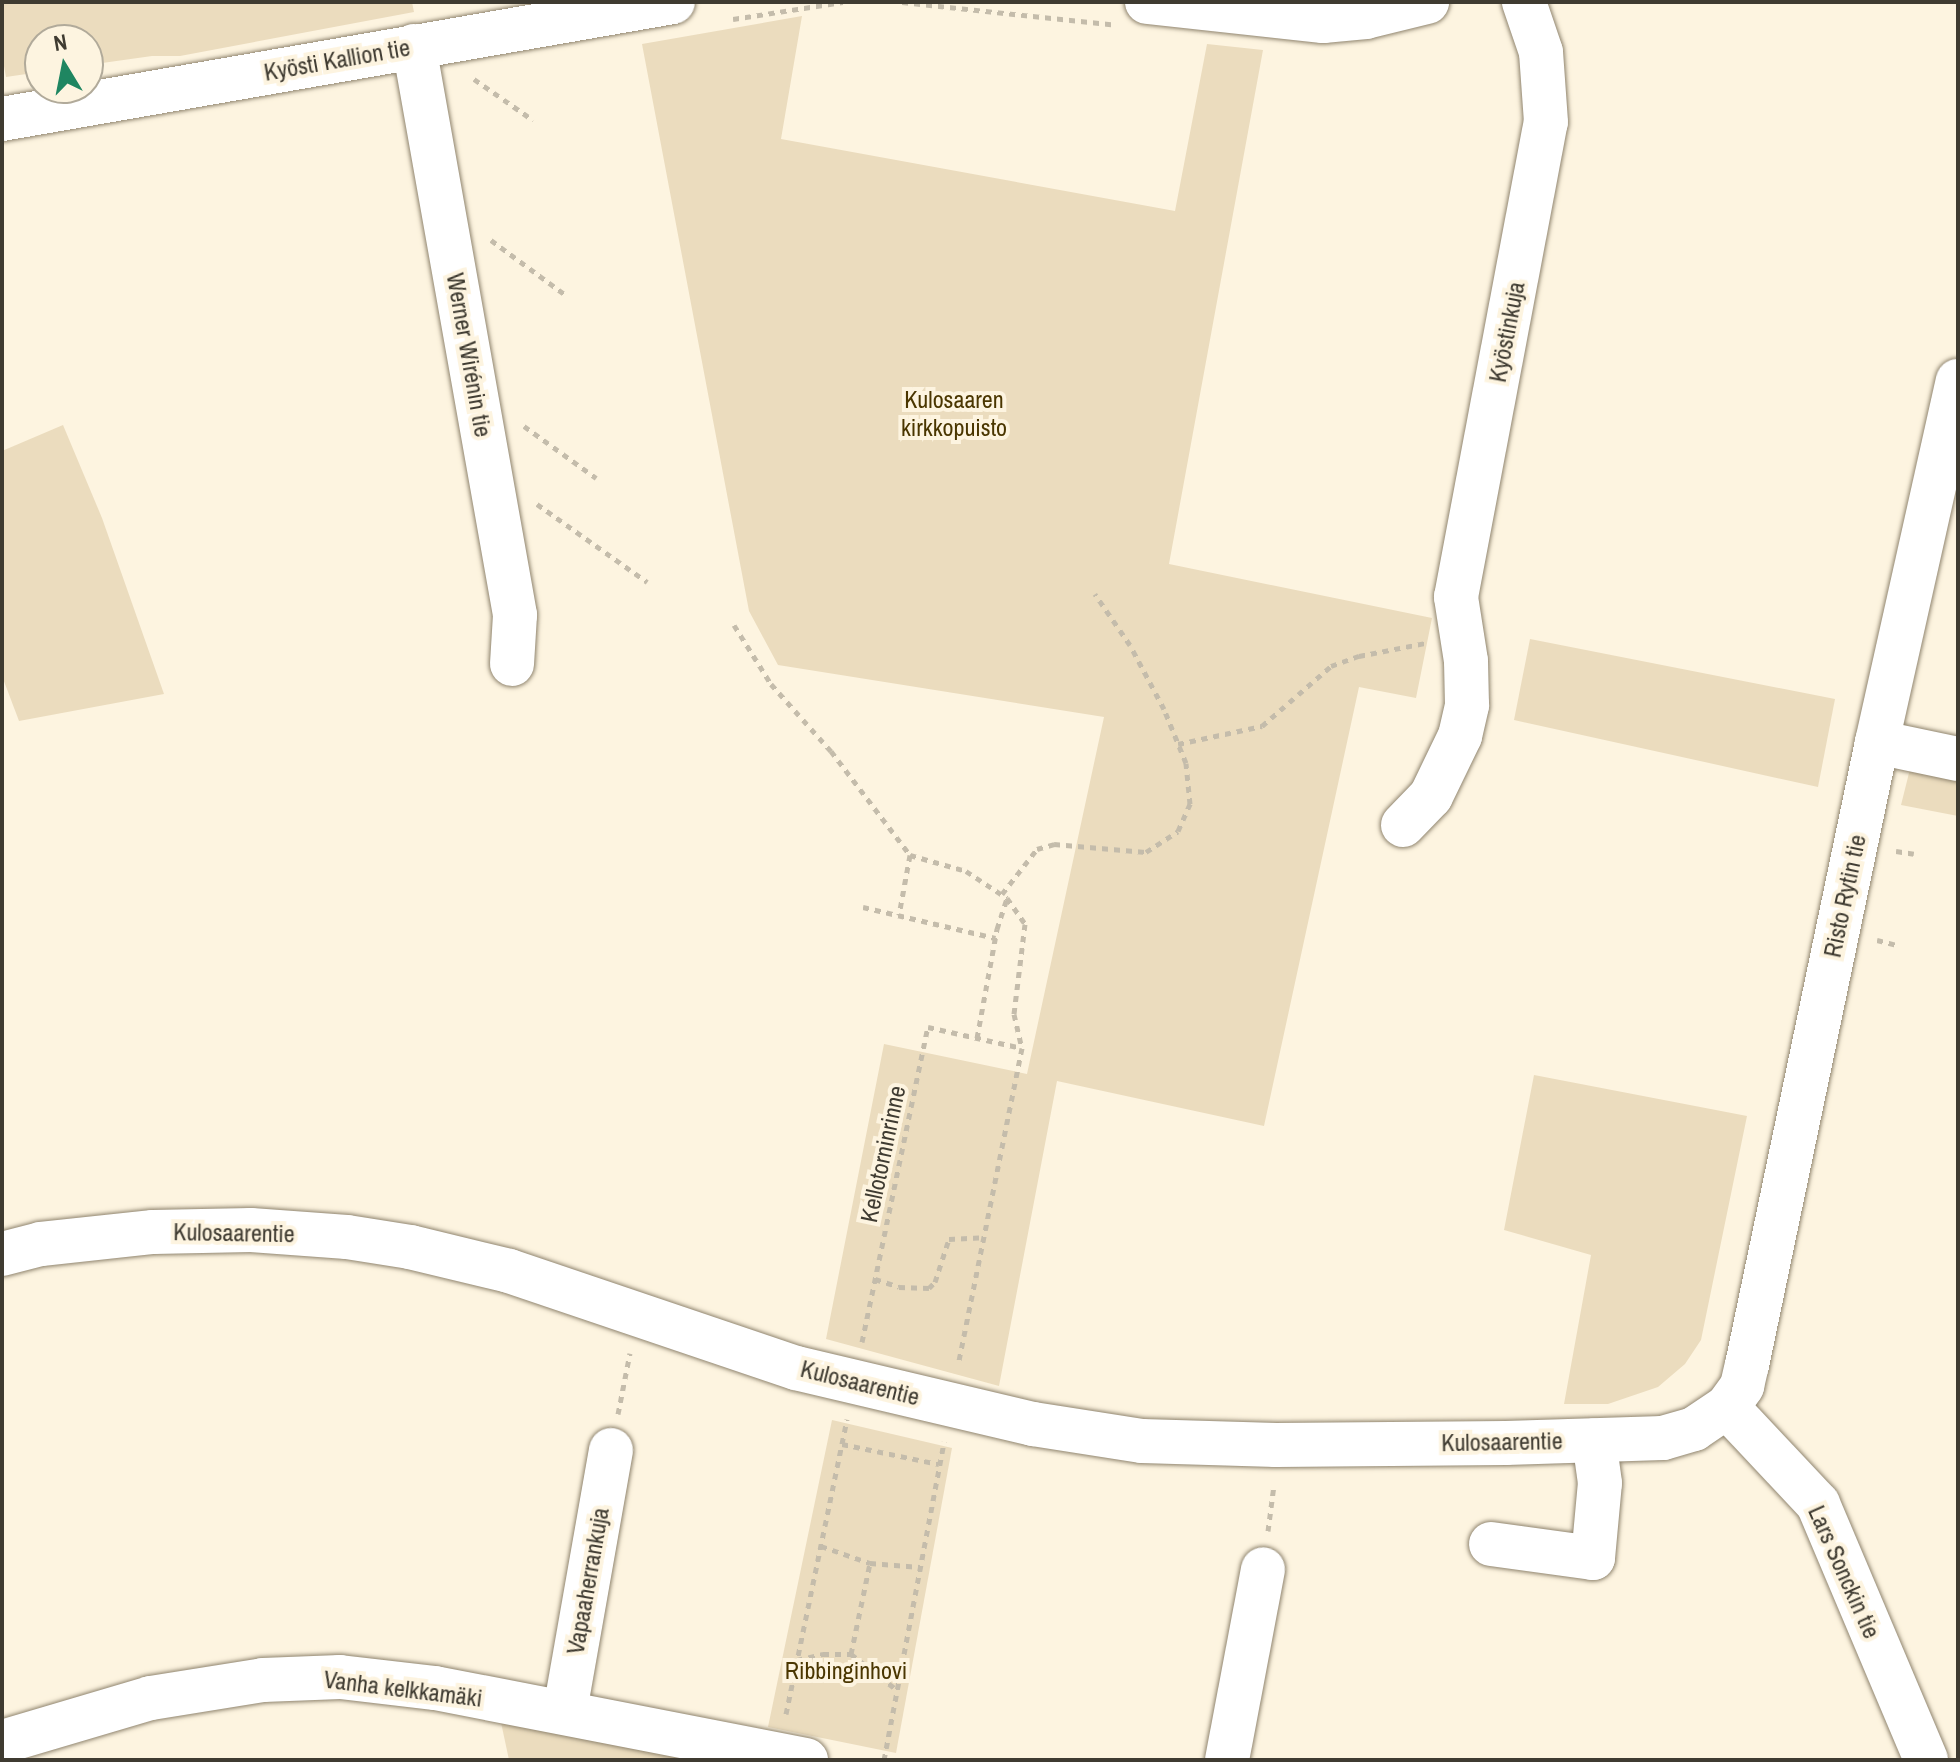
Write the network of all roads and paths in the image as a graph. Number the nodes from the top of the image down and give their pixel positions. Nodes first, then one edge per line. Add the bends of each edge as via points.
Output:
1 (673, 2) edge
2 (843, 2) edge
3 (1147, 2) edge
4 (1427, 2) edge
5 (1524, 2) edge
6 (733, 19) dead end
7 (414, 46) junction
8 (472, 78) dead end
9 (104, 94) edge
10 (61, 104) edge
11 (2, 119) edge
12 (533, 120) dead end
13 (490, 240) dead end
14 (567, 296) dead end
15 (1958, 381) edge
16 (514, 418) dead end
17 (596, 478) dead end
18 (529, 498) dead end
19 (647, 582) dead end
20 (1095, 594) dead end
21 (734, 625) dead end
22 (1464, 650) junction
23 (512, 664) dead end
24 (1877, 742) junction
25 (1178, 744) junction
26 (1958, 759) edge
27 (1403, 825) dead end
28 (1887, 849) dead end
29 (1914, 854) dead end
30 (910, 855) junction
31 (1005, 896) junction
32 (863, 907) dead end
33 (899, 915) junction
34 (995, 938) junction
35 (1868, 938) dead end
36 (1897, 945) dead end
37 (977, 1038) junction
38 (1022, 1048) junction
39 (984, 1237) junction
40 (2, 1254) edge
41 (875, 1279) junction
42 (641, 1315) junction
43 (852, 1397) junction
44 (1727, 1407) junction
45 (948, 1419) junction
46 (1594, 1440) junction
47 (842, 1444) junction
48 (1276, 1445) junction
49 (611, 1450) joint
50 (939, 1464) junction
51 (1491, 1544) dead end
52 (821, 1546) junction
53 (870, 1563) junction
54 (920, 1567) junction
55 (1263, 1569) joint
56 (851, 1654) junction
57 (797, 1660) junction
58 (897, 1690) junction
59 (565, 1711) junction
60 (2, 1742) edge
61 (792, 1757) edge
62 (884, 1760) edge
63 (1227, 1760) edge
64 (1926, 1760) edge

1 - 7 street, Kyösti Kallion tie
2 - 6 path
3 - 4 street via 1323,21
5 - 22 street, Kyöstinkuja via 1541,52 1546,122 1456,597
7 - 9 street, Kyösti Kallion tie
7 - 23 street, Werner Wirénin tie via 515,615
8 - 12 path
10 - 11 street, Kyösti Kallion tie
13 - 14 path
15 - 24 street, Risto Rytin tie
16 - 17 path
18 - 19 path
20 - 25 path via 1151,682
21 - 30 path via 771,684 831,751
22 - 25 path via 1359,656 1331,666 1262,726
22 - 27 street, Kyöstinkuja via 1467,705 1460,736 1431,796
24 - 26 street
24 - 44 street, Risto Rytin tie via 1747,1365 1742,1386
25 - 31 path via 1190,804 1178,831 1146,852 1054,844 1037,849
28 - 29 path
30 - 31 path via 966,871
30 - 33 path
31 - 34 path
31 - 38 path via 1025,924 1014,1014
32 - 33 path
33 - 34 path
34 - 37 path
35 - 36 path
37 - 38 path, Kellotorninrinne
37 - 41 path, Kellotorninrinne via 928,1027
38 - 39 path
39 - 41 path via 949,1239 929,1288
39 - 45 path
40 - 42 street, Kulosaarentie via 41,1244 153,1232 251,1230 347,1237 497,1268
41 - 43 path, Kellotorninrinne
42 - 43 street, Kulosaarentie via 796,1368
42 - 49 path
43 - 45 street, Kulosaarentie
43 - 47 path, Kellotorninrinne
44 - 46 street, Kulosaarentie via 1694,1429 1663,1438
44 - 64 street, Lars Sonckin tie via 1818,1504
45 - 48 street, Kulosaarentie via 1033,1424 1142,1441
45 - 50 path
46 - 48 street, Kulosaarentie
46 - 51 street via 1600,1483 1593,1558
47 - 50 path
47 - 52 path, Kellotorninrinne
48 - 55 path
49 - 59 street, Vapaaherrankuja
50 - 54 path
52 - 53 path
52 - 57 path, Kellotorninrinne
53 - 54 path
53 - 56 path
54 - 58 path
55 - 63 street
56 - 57 path
56 - 58 path
57 - 61 path, Kellotorninrinne
58 - 62 path
59 - 60 street, Vanha kelkkamäki via 340,1677 263,1680 151,1698
59 - 61 street, Vanha kelkkamäki

